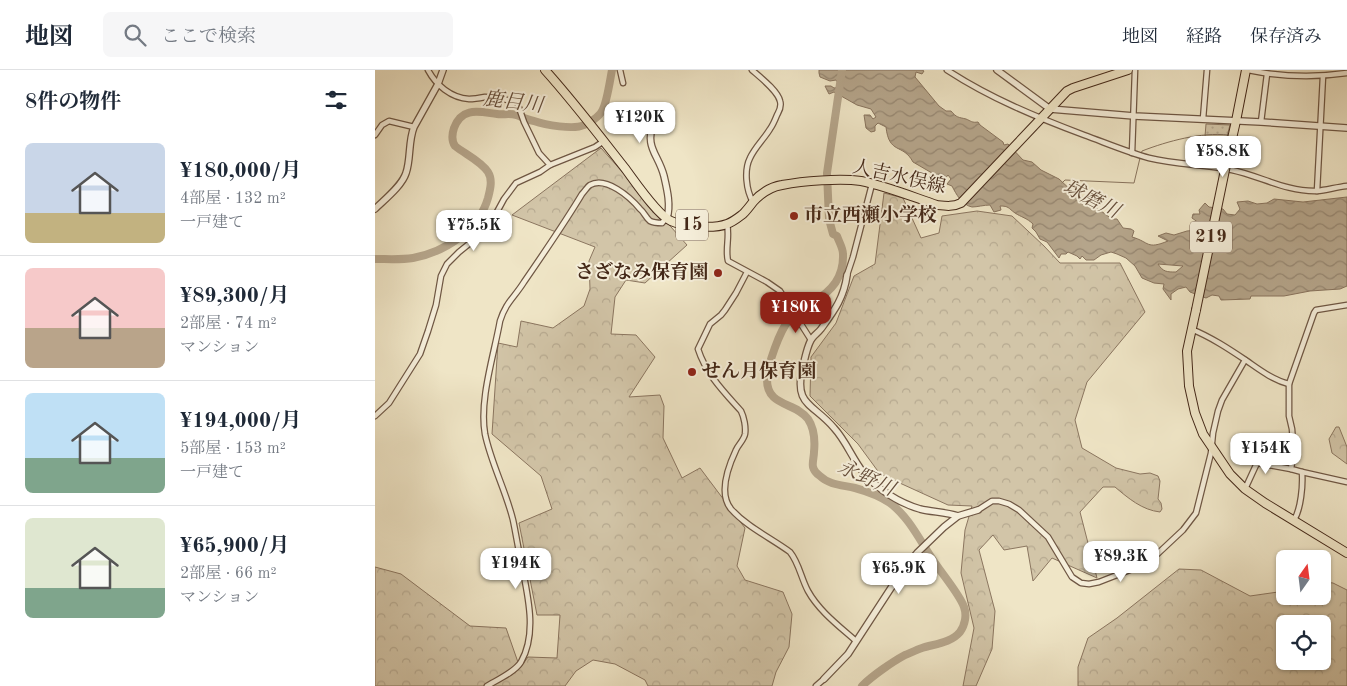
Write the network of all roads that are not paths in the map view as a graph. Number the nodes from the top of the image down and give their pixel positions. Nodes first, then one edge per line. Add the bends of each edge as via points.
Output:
1 (428, 70) edge
2 (443, 70) edge
3 (546, 70) edge
4 (620, 70) edge
5 (752, 70) edge
6 (947, 70) edge
7 (997, 70) edge
8 (1128, 70) edge
9 (1135, 70) edge
10 (1207, 70) edge
11 (1247, 70) edge
12 (1347, 72) edge
13 (1267, 74) junction
14 (1323, 76) junction
15 (623, 83) dead end
16 (437, 84) junction
17 (1050, 109) junction
18 (1134, 116) junction
19 (669, 118) dead end
20 (1203, 119) junction
21 (1040, 120) junction
22 (1236, 121) junction
23 (1261, 122) junction
24 (1319, 126) junction
25 (414, 127) junction
26 (1347, 128) edge
27 (375, 135) edge
28 (604, 142) junction
29 (1132, 153) junction
30 (550, 166) junction
31 (871, 184) junction
32 (1347, 186) edge
33 (1317, 191) junction
34 (753, 202) junction
35 (375, 209) edge
36 (667, 218) junction
37 (727, 224) junction
38 (747, 272) junction
39 (847, 275) joint
40 (1347, 305) edge
41 (1191, 329) junction
42 (811, 340) junction
43 (1245, 360) junction
44 (1289, 384) junction
45 (375, 416) edge
46 (1212, 448) junction
47 (1291, 469) junction
48 (1302, 472) junction
49 (1347, 482) edge
50 (1245, 489) junction
51 (977, 510) joint
52 (957, 516) junction
53 (1294, 520) junction
54 (1347, 553) edge
55 (856, 641) junction
56 (823, 679) joint
57 (487, 686) edge
58 (816, 686) edge

1 - 16 street
2 - 16 street
3 - 28 main road, 15
4 - 15 street
5 - 34 street via 775,91 781,102 771,128 750,158 747,181
6 - 21 street
7 - 17 street
8 - 17 main road, 人吉水俣線 / 15 via 1067,91
9 - 18 street
10 - 20 street
11 - 13 street
11 - 22 main road, 219
12 - 14 street
13 - 14 street
13 - 23 street
14 - 24 street
16 - 25 street
16 - 30 street via 466,99 493,98 517,102 539,153
17 - 18 street
17 - 21 main road, 人吉水俣線 / 15
18 - 20 street
18 - 29 street
19 - 36 street via 664,112 655,116 650,134 652,151 665,179 669,203
20 - 22 street
21 - 29 street
21 - 31 main road, 人吉水俣線 / 15 via 956,206 937,205
22 - 23 street
22 - 41 main road, 219, bridge
23 - 24 street
24 - 26 street
24 - 33 street
25 - 27 street via 389,121
25 - 35 street via 405,176
28 - 30 street
28 - 36 main road, 15
29 - 33 street via 1186,165 1239,171 1279,185
30 - 45 street via 516,183 493,221 447,264 420,354 389,403
31 - 34 main road, 人吉水俣線 / 15 via 835,180 782,185 769,189
31 - 39 street
32 - 33 street
34 - 37 main road, 人吉水俣線 / 15 via 744,213
36 - 37 main road, 15 via 686,225
36 - 57 street via 662,223 655,223 627,195 613,187 599,182 590,186 503,310 485,397 485,433 513,520 530,622 521,662
37 - 38 street via 728,261
38 - 42 street via 780,291
38 - 55 street via 721,316 710,324 698,349 709,372 743,416 745,432 728,469 727,501 744,521 795,557 815,601
39 - 42 street via 837,307
40 - 44 street via 1314,312
41 - 43 street
41 - 46 main road, 219 via 1187,352 1189,386 1195,413
42 - 52 street via 801,372 803,399 841,437 863,473 899,500 921,509
43 - 44 street
43 - 46 street via 1222,400
44 - 47 street
46 - 50 main road, 219
46 - 51 street via 1196,513 1191,521 1151,560 1099,582 1081,583 1072,577 1048,537 1009,504 992,501
47 - 48 street
47 - 50 street via 1257,463
48 - 49 street
48 - 53 street via 1299,508
50 - 53 main road, 219
51 - 52 street
52 - 55 street via 904,568
53 - 54 main road, 219
55 - 56 street
56 - 58 street

